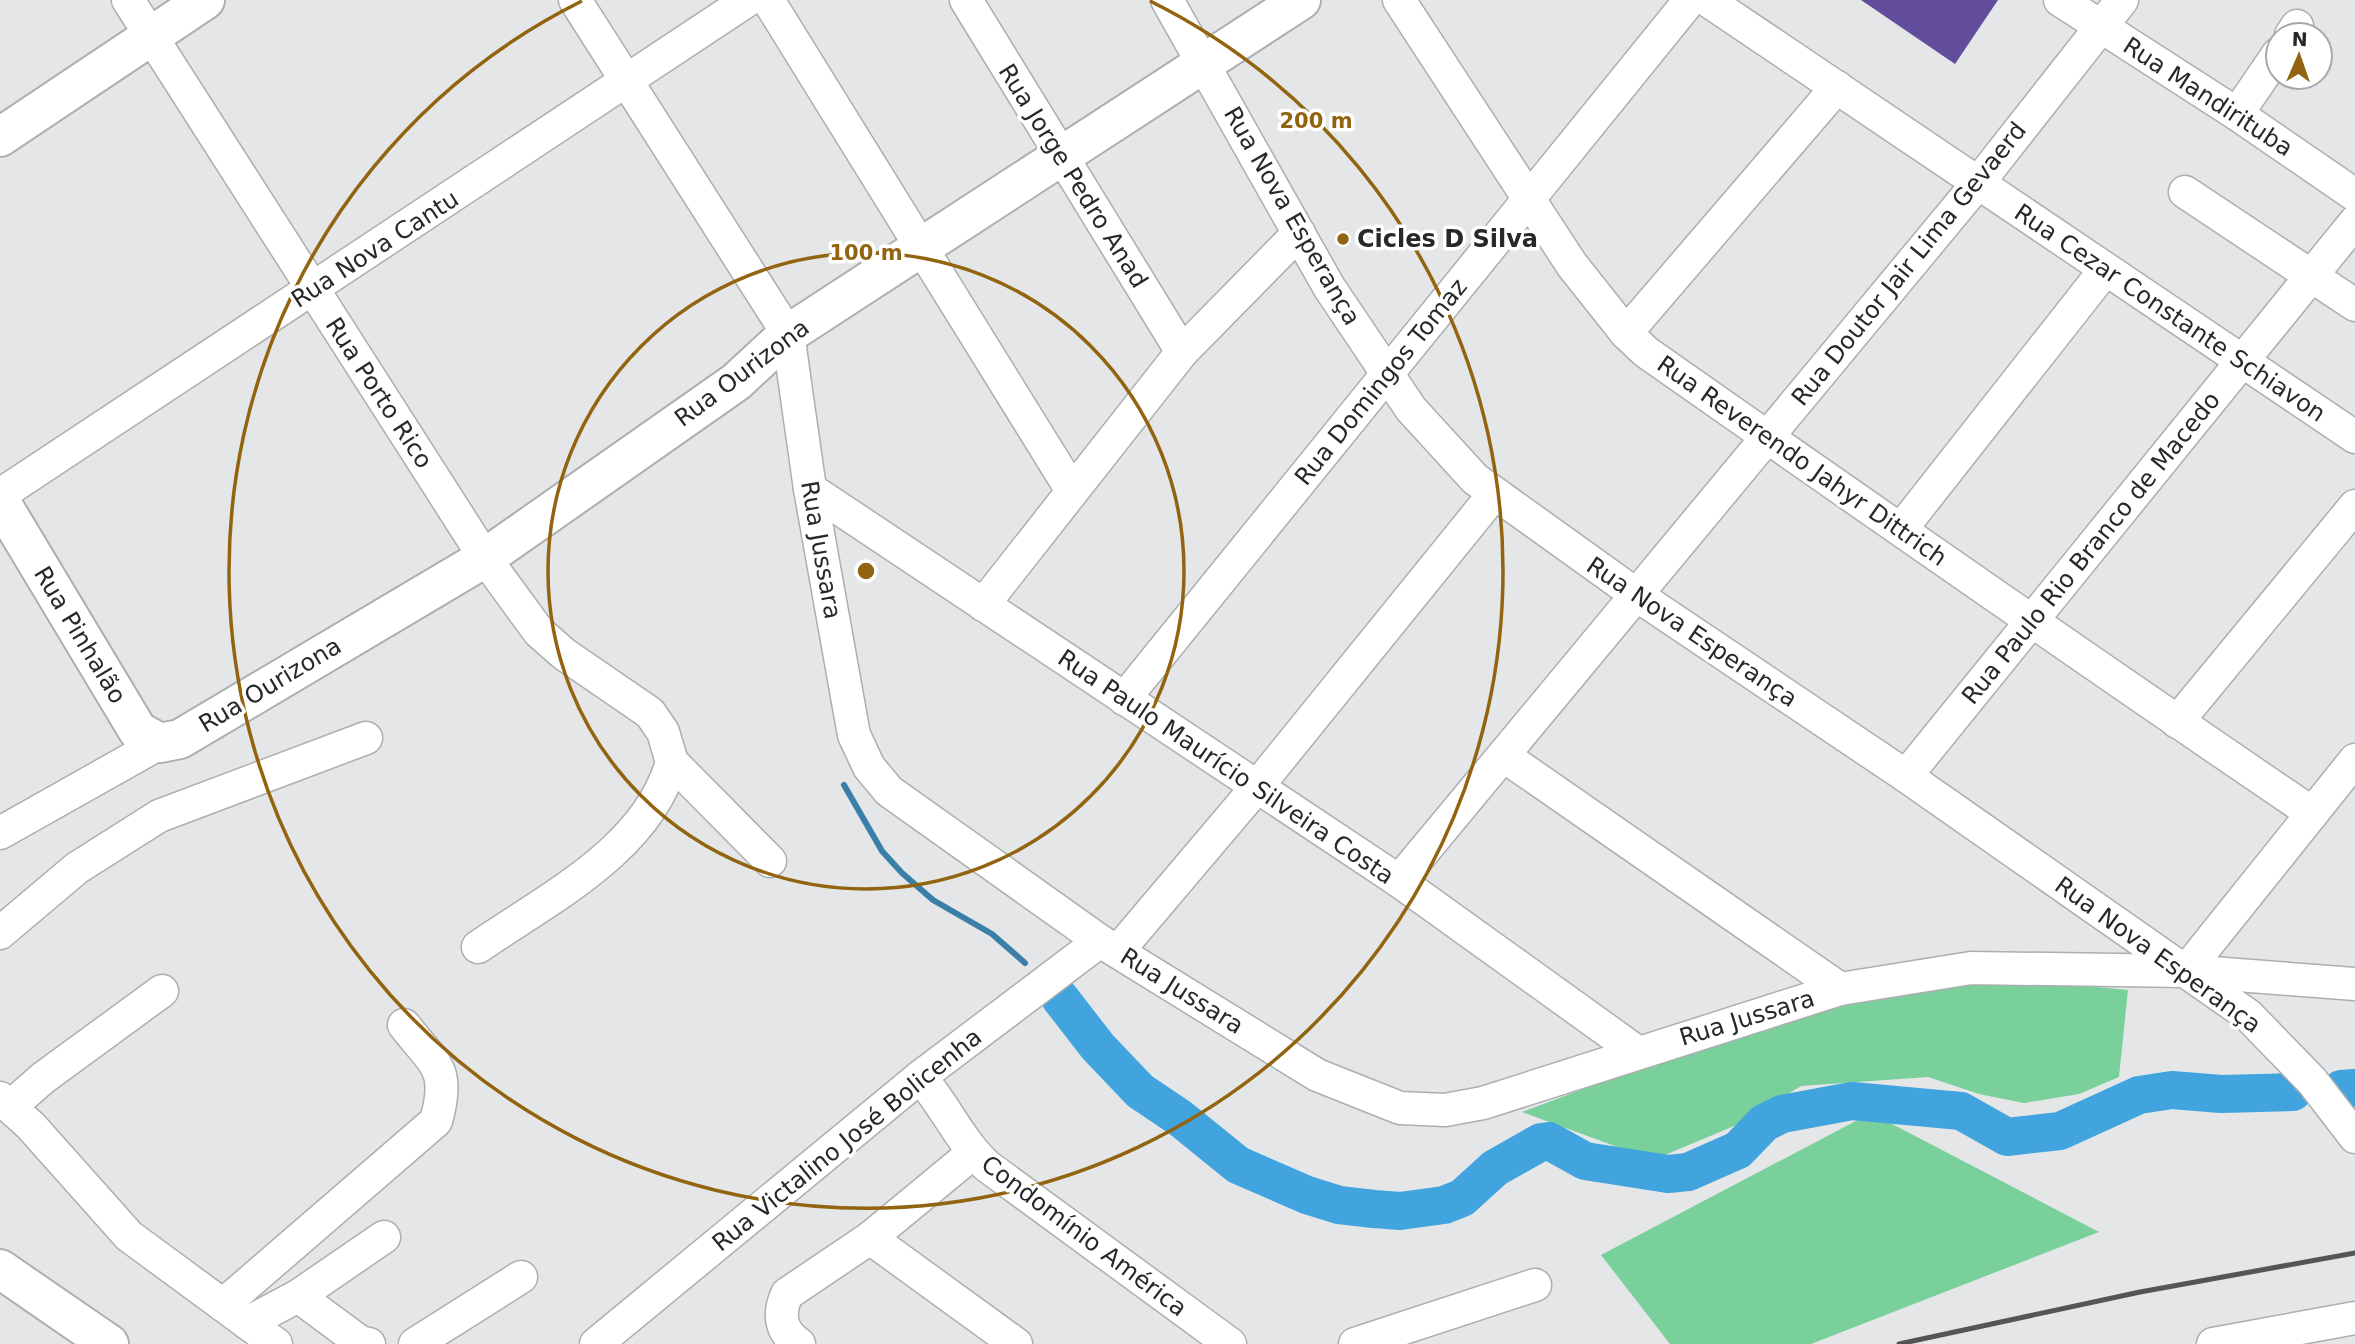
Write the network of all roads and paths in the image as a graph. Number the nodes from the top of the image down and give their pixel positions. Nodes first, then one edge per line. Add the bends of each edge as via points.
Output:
1 (128, 0) edge
2 (205, 0) edge
3 (575, 0) edge
4 (748, 0) edge
5 (768, 0) edge
6 (966, 0) edge
7 (1167, 0) edge
8 (1301, 0) edge
9 (1399, 0) edge
10 (1690, 0) edge
11 (1707, 0) edge
12 (2060, 0) edge
13 (2122, 0) edge
14 (2101, 28) junction
15 (152, 36) junction
16 (1204, 63) junction
17 (2264, 74) edge
18 (627, 83) junction
19 (1837, 87) junction
20 (2237, 114) junction
21 (0, 137) edge
22 (1059, 155) junction
23 (1978, 183) junction
24 (2185, 192) dead end
25 (2355, 195) edge
26 (1530, 198) junction
27 (2355, 222) edge
28 (1299, 233) junction
29 (922, 247) junction
30 (2105, 270) junction
31 (2311, 276) junction
32 (313, 289) junction
33 (2355, 305) edge
34 (1626, 333) junction
35 (788, 334) junction
36 (1182, 352) junction
37 (2242, 362) junction
38 (1387, 374) junction
39 (1767, 437) junction
40 (2355, 437) edge
41 (810, 489) junction
42 (1071, 489) junction
43 (1494, 495) junction
44 (0, 498) edge
45 (2355, 506) edge
46 (1902, 528) junction
47 (485, 558) junction
48 (1638, 596) junction
49 (984, 605) junction
50 (2030, 622) junction
51 (1124, 699) junction
52 (2177, 722) junction
53 (366, 738) dead end
54 (170, 741) junction
55 (1504, 756) junction
56 (2355, 760) edge
57 (672, 762) junction
58 (1906, 776) junction
59 (1256, 788) junction
60 (2312, 813) junction
61 (0, 833) edge
62 (770, 860) dead end
63 (1399, 881) junction
64 (0, 933) edge
65 (1109, 946) junction
66 (478, 947) dead end
67 (2186, 971) junction
68 (2355, 984) edge
69 (1840, 989) junction
70 (162, 991) dead end
71 (404, 1025) dead end
72 (1637, 1052) junction
73 (919, 1077) junction
74 (5, 1102) edge
75 (2355, 1137) edge
76 (973, 1153) junction
77 (384, 1237) dead end
78 (870, 1238) junction
79 (0, 1269) edge
80 (522, 1277) dead end
81 (1535, 1284) dead end
82 (298, 1296) junction
83 (235, 1314) junction
84 (2355, 1318) edge
85 (2264, 1339) edge
86 (109, 1344) edge
87 (276, 1344) edge
88 (369, 1344) edge
89 (415, 1344) edge
90 (596, 1344) edge
91 (799, 1344) edge
92 (1016, 1344) edge
93 (1230, 1344) edge
94 (1356, 1344) edge
95 (2213, 1344) edge

1 - 15 street, Rua Porto Rico
2 - 15 main road
3 - 18 street, Rua Jussara
4 - 18 street, Rua Nova Cantu
5 - 29 street
6 - 22 street, Rua Jorge Pedro Anad
7 - 16 street, Rua Nova Esperança
8 - 16 main road, Rua Ourizona
9 - 26 street, Rua Reverendo Jahyr Dittrich
10 - 26 street, Rua Domingos Tomaz
11 - 19 street, Rua Cezar Constante Schiavon
12 - 14 street, Rua Mandirituba
13 - 14 street, Rua Doutor Jair Lima Gevaerd
14 - 20 street, Rua Mandirituba
14 - 23 street, Rua Doutor Jair Lima Gevaerd
15 - 21 main road
15 - 32 street, Rua Porto Rico
16 - 22 main road, Rua Ourizona
16 - 28 street, Rua Nova Esperança
17 - 20 street
18 - 32 street, Rua Nova Cantu
18 - 35 street, Rua Jussara
19 - 23 street, Rua Cezar Constante Schiavon
19 - 34 street
20 - 25 street, Rua Mandirituba
22 - 29 main road, Rua Ourizona
22 - 36 street, Rua Jorge Pedro Anad
23 - 30 street, Rua Cezar Constante Schiavon
23 - 39 street, Rua Doutor Jair Lima Gevaerd
24 - 31 street
26 - 34 street, Rua Reverendo Jahyr Dittrich via 1572,265
26 - 38 street, Rua Domingos Tomaz
27 - 31 street, Rua Paulo Rio Branco de Macedo
28 - 36 street
28 - 38 street, Rua Nova Esperança
29 - 35 main road, Rua Ourizona
29 - 42 street
30 - 37 street, Rua Cezar Constante Schiavon
30 - 46 street
31 - 33 street
31 - 37 street, Rua Paulo Rio Branco de Macedo
32 - 44 street, Rua Nova Cantu
32 - 47 street, Rua Porto Rico
34 - 39 street, Rua Reverendo Jahyr Dittrich
35 - 41 street, Rua Jussara
35 - 47 main road, Rua Ourizona via 736,382
36 - 42 street
37 - 40 street, Rua Cezar Constante Schiavon
37 - 50 street, Rua Paulo Rio Branco de Macedo
38 - 43 street, Rua Nova Esperança via 1410,409
38 - 51 street, Rua Domingos Tomaz
39 - 46 street, Rua Reverendo Jahyr Dittrich
39 - 48 street, Rua Doutor Jair Lima Gevaerd
41 - 49 street, Rua Paulo Maurício Silveira Costa
41 - 65 street, Rua Jussara via 854,735 869,767 889,791
42 - 49 street
43 - 48 street, Rua Nova Esperança
43 - 59 street, Rua Victalino José Bolicenha
44 - 54 main road, Rua Pinhalão via 138,731
45 - 52 street
46 - 50 street, Rua Reverendo Jahyr Dittrich
47 - 54 main road, Rua Ourizona
47 - 57 street, Rua Porto Rico via 539,632 650,713 663,732
48 - 55 street, Rua Doutor Jair Lima Gevaerd
48 - 58 street, Rua Nova Esperança
49 - 51 street, Rua Paulo Maurício Silveira Costa
50 - 52 street, Rua Reverendo Jahyr Dittrich
50 - 58 street, Rua Paulo Rio Branco de Macedo
51 - 59 street, Rua Paulo Maurício Silveira Costa
52 - 60 street, Rua Reverendo Jahyr Dittrich
53 - 64 street via 159,816 77,868
54 - 61 street
55 - 63 street, Rua Doutor Jair Lima Gevaerd
55 - 69 street
56 - 60 street
57 - 62 street
57 - 66 street via 664,789 632,835
58 - 67 street, Rua Nova Esperança
59 - 63 street, Rua Paulo Maurício Silveira Costa
59 - 65 street, Rua Victalino José Bolicenha
60 - 67 street
63 - 72 street, Rua Paulo Maurício Silveira Costa
65 - 72 street, Rua Jussara via 1317,1075 1399,1108 1445,1110 1483,1104
65 - 73 street, Rua Victalino José Bolicenha
67 - 68 street, Rua Jussara
67 - 69 street, Rua Jussara via 1971,968
67 - 75 street, Rua Nova Esperança via 2272,1038
69 - 72 street, Rua Jussara
70 - 74 street
71 - 83 street via 441,1073 444,1093 436,1121
73 - 76 street, Condomínio América
73 - 90 street, Rua Victalino José Bolicenha
74 - 83 street via 130,1236
76 - 78 street, Condomínio América
76 - 93 street, Condomínio América
77 - 82 street
78 - 91 street, Condomínio América via 787,1294 780,1308 783,1325
78 - 92 street
79 - 86 main road
80 - 89 street
81 - 94 street
82 - 83 street
82 - 88 street
83 - 87 street
84 - 85 street
85 - 95 street

